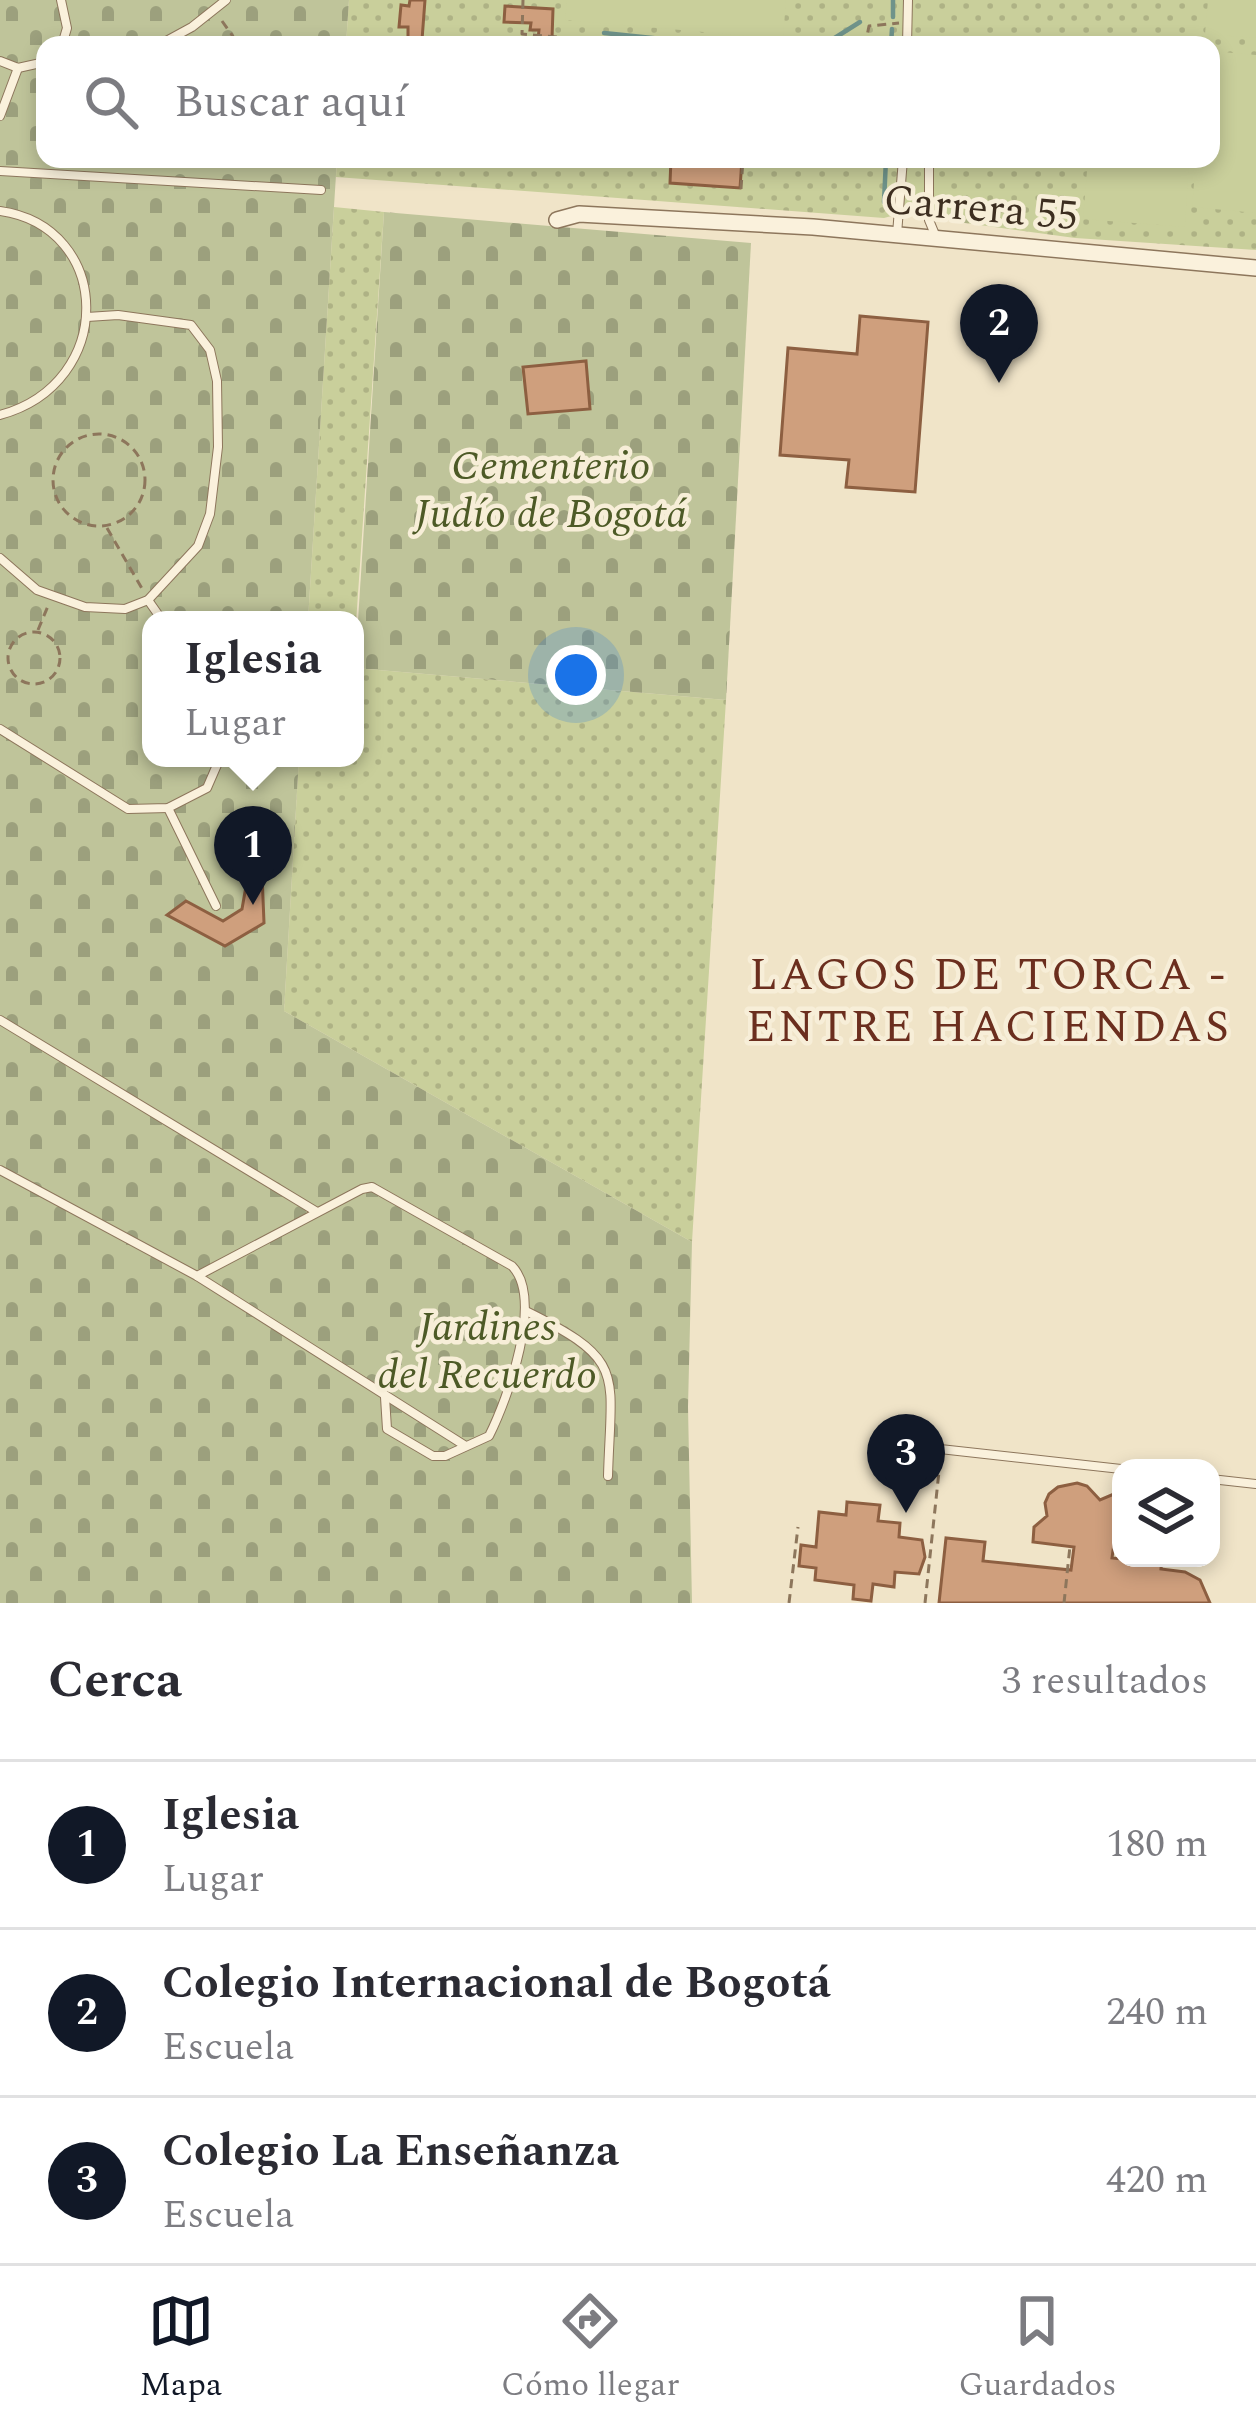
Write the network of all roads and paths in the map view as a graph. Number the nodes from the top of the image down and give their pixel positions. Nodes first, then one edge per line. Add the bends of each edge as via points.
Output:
1 (61, 0) edge
2 (226, 0) edge
3 (523, 0) edge
4 (908, 0) edge
5 (212, 11) junction
6 (868, 26) dead end
7 (64, 36) edge
8 (176, 36) edge
9 (235, 36) edge
10 (546, 36) edge
11 (867, 36) edge
12 (907, 36) edge
13 (0, 61) edge
14 (36, 64) edge
15 (18, 68) junction
16 (0, 116) edge
17 (742, 168) edge
18 (902, 168) edge
19 (929, 168) edge
20 (0, 171) edge
21 (741, 189) dead end
22 (322, 190) dead end
23 (0, 211) edge
24 (557, 220) dead end
25 (897, 234) junction
26 (937, 238) junction
27 (1256, 268) edge
28 (87, 316) junction
29 (0, 415) edge
30 (106, 526) junction
31 (0, 558) edge
32 (52, 595) junction
33 (148, 600) junction
34 (156, 611) edge
35 (37, 632) junction
36 (0, 729) edge
37 (216, 767) edge
38 (168, 808) junction
39 (216, 906) dead end
40 (0, 1020) edge
41 (0, 1170) edge
42 (318, 1213) junction
43 (197, 1276) junction
44 (526, 1311) junction
45 (385, 1397) junction
46 (464, 1445) junction
47 (913, 1446) dead end
48 (941, 1449) junction
49 (1112, 1468) edge
50 (608, 1476) dead end
51 (1220, 1480) edge
52 (1256, 1484) edge
53 (798, 1527) dead end
54 (1070, 1546) dead end
55 (789, 1603) edge
56 (925, 1603) edge
57 (1064, 1603) edge

1 - 7 lane
2 - 5 lane
3 - 10 path via 522,34
4 - 12 lane
5 - 8 lane
5 - 9 path
6 - 11 path
13 - 15 lane
14 - 15 lane
15 - 16 lane
17 - 21 path
18 - 25 lane
19 - 26 lane via 928,220
20 - 22 lane
23 - 28 lane via 45,229 69,253
24 - 25 street, Carrera 55 via 601,215
25 - 26 street, Carrera 55
26 - 27 street, Carrera 55
28 - 29 lane via 80,351 62,381 35,403
28 - 33 lane via 191,325 210,350 217,380 210,514 198,546
30 - 30 path via 64,511 53,483 61,453 100,433 128,444 145,484 133,512
30 - 33 path
31 - 32 lane
32 - 33 lane via 125,610
32 - 35 path
33 - 34 lane
35 - 35 path via 61,656 50,680 33,685 12,673 8,656 14,640
36 - 38 lane via 128,809
37 - 38 lane via 207,788
38 - 39 lane
40 - 42 lane
41 - 43 lane
42 - 43 lane
42 - 44 lane via 362,1189 382,1190 512,1266 525,1286
43 - 45 lane
44 - 46 lane via 490,1436
44 - 50 lane via 575,1335 602,1360 610,1398
45 - 46 lane
45 - 46 lane via 387,1429 433,1456
47 - 48 lane
48 - 49 lane
48 - 56 path
51 - 52 lane
53 - 55 path
54 - 57 path

